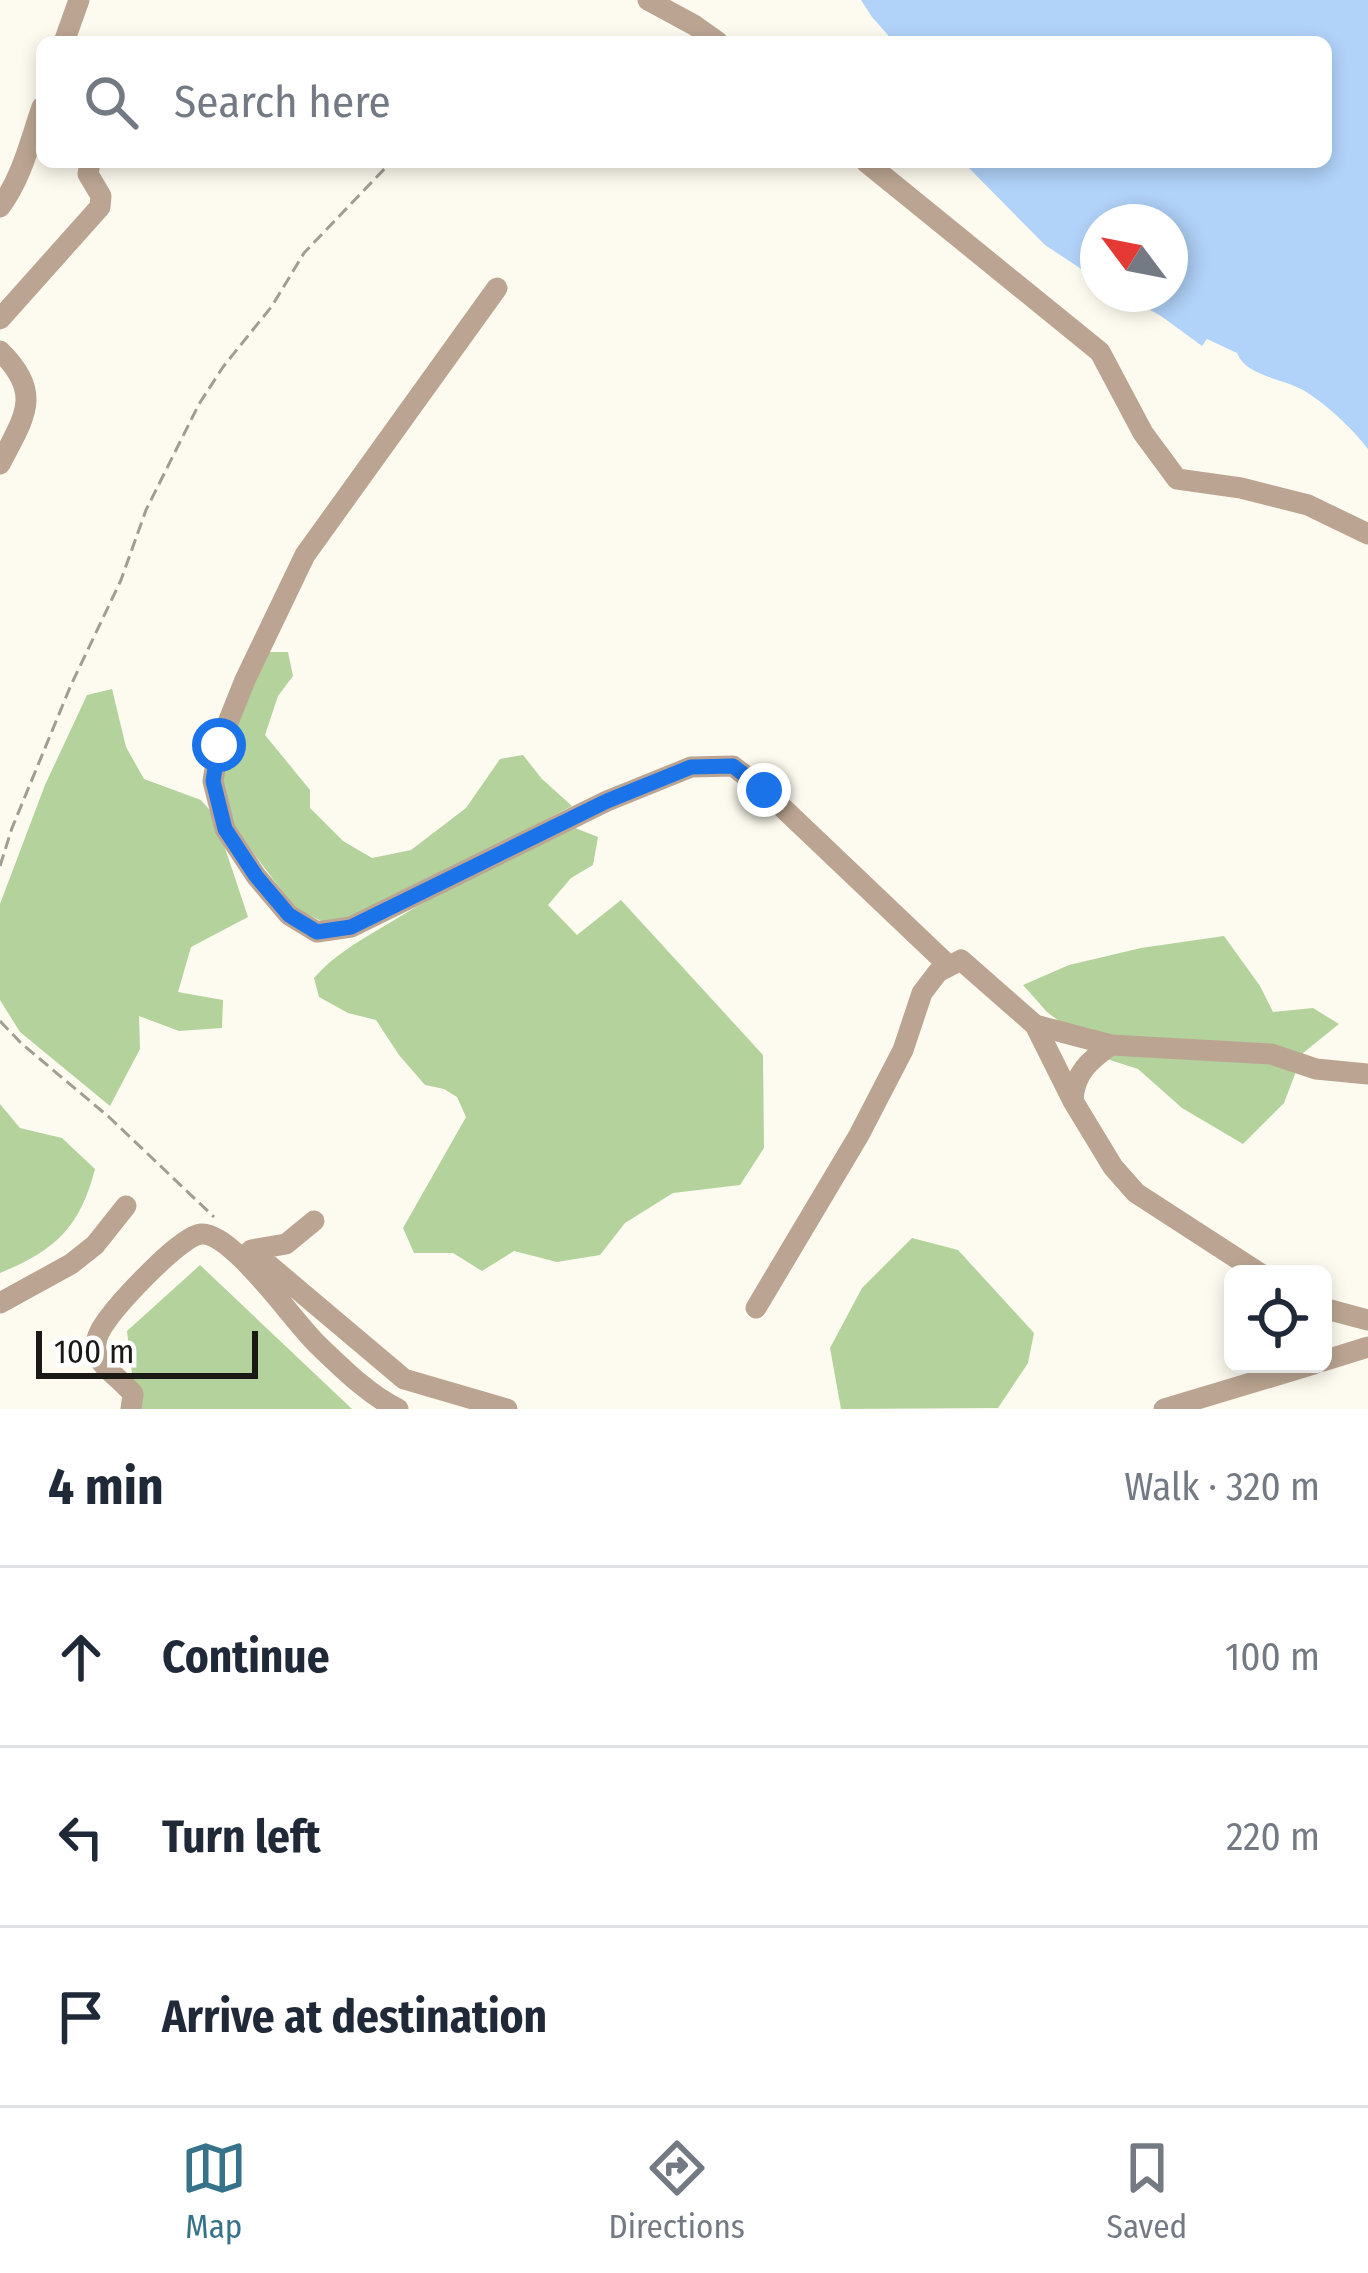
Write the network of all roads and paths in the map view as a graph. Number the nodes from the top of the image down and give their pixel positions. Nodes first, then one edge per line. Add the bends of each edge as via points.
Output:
1 (79, 0) edge
2 (648, 0) edge
3 (66, 36) edge
4 (710, 36) edge
5 (36, 124) edge
6 (89, 168) edge
7 (385, 168) edge
8 (873, 168) edge
9 (0, 207) edge
10 (497, 288) dead end
11 (0, 320) edge
12 (0, 351) edge
13 (0, 464) edge
14 (1368, 534) edge
15 (0, 866) edge
16 (949, 966) junction
17 (0, 1021) edge
18 (1035, 1025) junction
19 (1111, 1045) junction
20 (1368, 1074) edge
21 (1073, 1101) junction
22 (126, 1206) dead end
23 (217, 1220) dead end
24 (314, 1221) dead end
25 (1247, 1265) edge
26 (0, 1303) edge
27 (756, 1308) dead end
28 (1332, 1310) edge
29 (1368, 1320) edge
30 (1368, 1347) edge
31 (1332, 1358) edge
32 (1278, 1373) edge
33 (131, 1409) edge
34 (398, 1409) edge
35 (507, 1409) edge
36 (1164, 1409) edge

1 - 3 street
2 - 4 street
5 - 9 street
6 - 11 street via 100,208
7 - 15 path via 304,253 199,404 146,510
8 - 14 street via 1100,352 1177,479 1307,505
10 - 16 street via 304,555 245,680 213,781 225,829 245,860 289,915 317,932 351,927 607,801 691,767 733,766
12 - 13 street via 28,400
16 - 18 street via 961,960
16 - 27 street via 922,993 860,1135
17 - 23 path
18 - 19 street
18 - 21 street
19 - 20 street via 1271,1054
19 - 21 street via 1082,1069
21 - 25 street via 1136,1193
22 - 26 street via 95,1245
24 - 35 street via 286,1244 251,1250 404,1379
28 - 29 street
30 - 31 street
32 - 36 street
33 - 34 street via 133,1394 97,1357 98,1334 175,1247 201,1234 240,1256 320,1348

